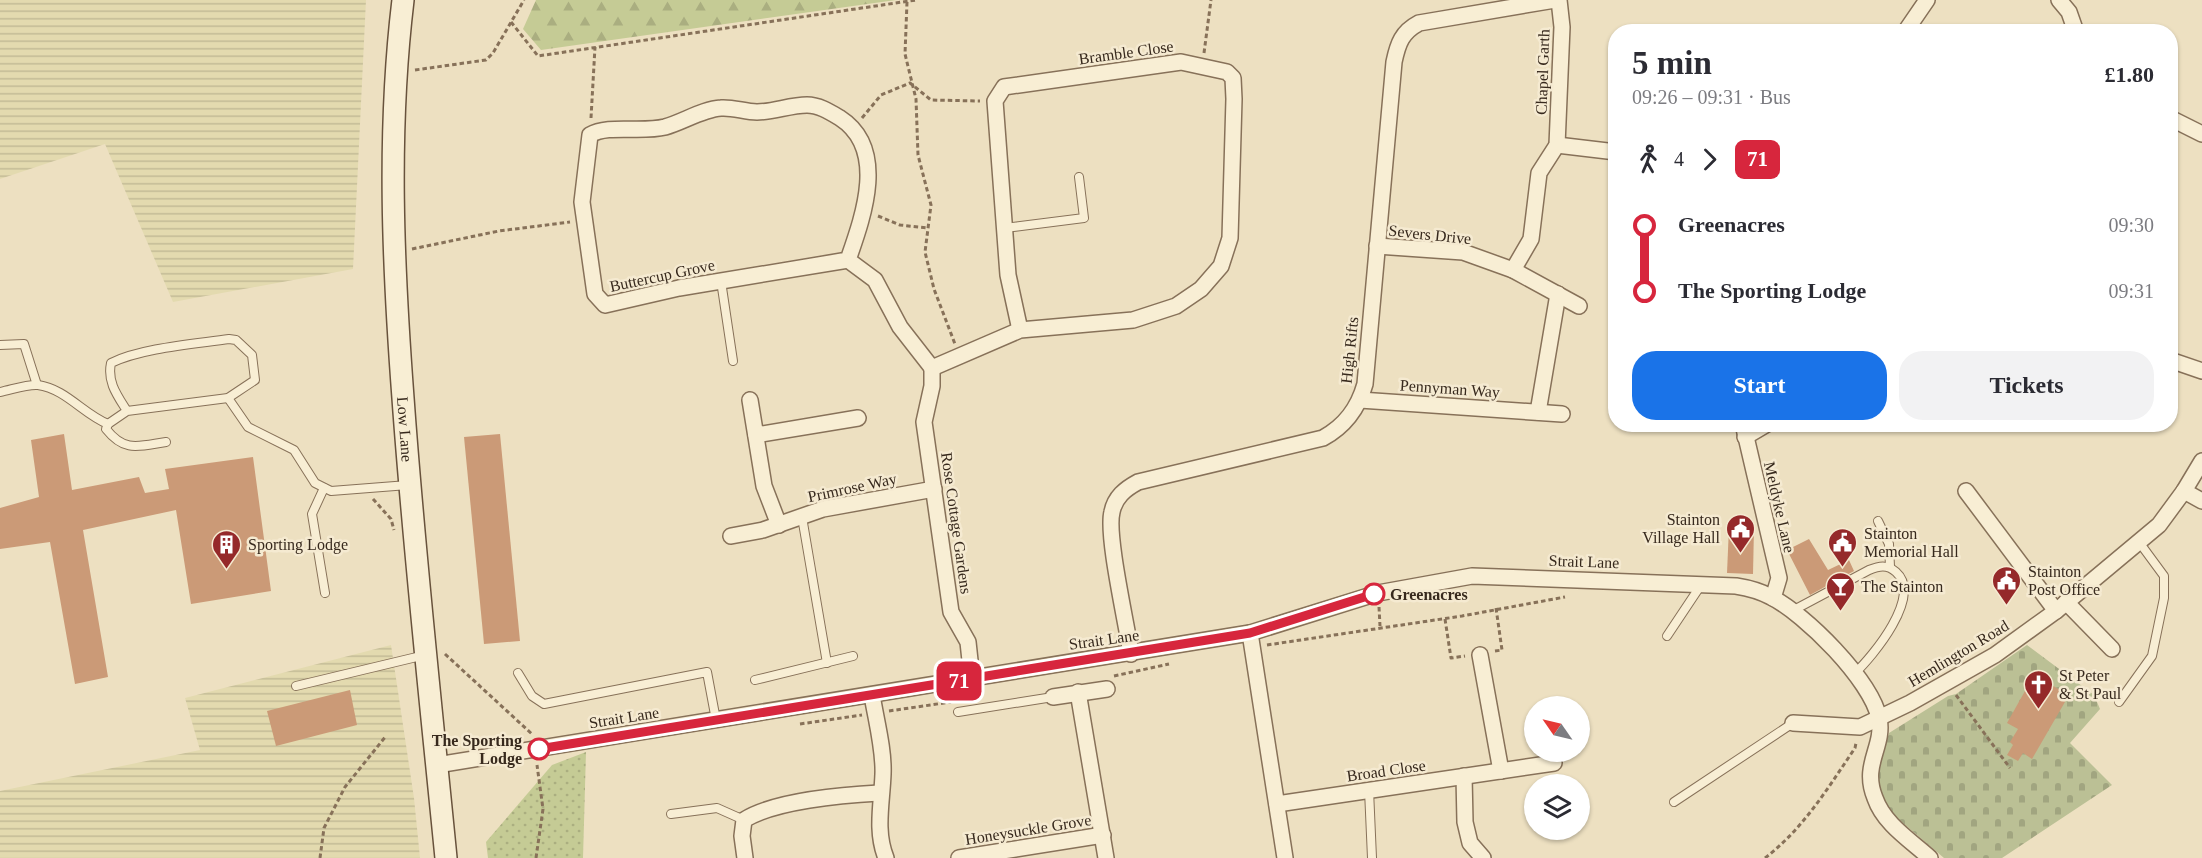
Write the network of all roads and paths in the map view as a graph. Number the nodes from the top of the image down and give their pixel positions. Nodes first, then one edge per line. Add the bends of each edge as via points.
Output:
1 (403, 0) edge
2 (524, 0) edge
3 (916, 0) edge
4 (1211, 0) edge
5 (1557, 0) edge
6 (1927, 0) edge
7 (2060, 0) edge
8 (907, 1) edge
9 (511, 22) junction
10 (1910, 24) edge
11 (2073, 24) edge
12 (595, 47) junction
13 (1203, 67) junction
14 (413, 81) dead end
15 (910, 83) junction
16 (995, 101) junction
17 (2178, 122) edge
18 (853, 129) junction
19 (2202, 134) edge
20 (590, 135) junction
21 (1557, 145) junction
22 (1608, 151) edge
23 (1079, 177) dead end
24 (863, 210) junction
25 (584, 220) junction
26 (928, 228) junction
27 (1005, 228) junction
28 (412, 241) dead end
29 (1377, 246) junction
30 (412, 249) junction
31 (848, 260) junction
32 (413, 261) dead end
33 (1513, 270) junction
34 (721, 281) junction
35 (1558, 294) junction
36 (1579, 306) dead end
37 (1020, 330) junction
38 (0, 345) edge
39 (958, 357) junction
40 (733, 361) dead end
41 (2178, 363) edge
42 (932, 368) junction
43 (2202, 371) edge
44 (37, 385) junction
45 (0, 392) edge
46 (228, 398) junction
47 (750, 400) dead end
48 (1360, 400) junction
49 (127, 411) junction
50 (1538, 412) junction
51 (1562, 414) dead end
52 (858, 418) dead end
53 (108, 423) junction
54 (1744, 432) edge
55 (756, 435) junction
56 (166, 442) dead end
57 (2202, 461) edge
58 (409, 485) junction
59 (324, 488) junction
60 (934, 489) junction
61 (1966, 491) dead end
62 (2184, 491) junction
63 (2202, 501) edge
64 (802, 517) junction
65 (1878, 522) dead end
66 (779, 525) junction
67 (731, 536) dead end
68 (2139, 542) junction
69 (1890, 567) junction
70 (1701, 584) junction
71 (326, 593) dead end
72 (1570, 596) dead end
73 (1773, 598) junction
74 (2061, 607) junction
75 (1792, 611) junction
76 (1667, 636) dead end
77 (1252, 640) junction
78 (2112, 649) dead end
79 (434, 653) junction
80 (1131, 654) junction
81 (1480, 655) dead end
82 (853, 656) dead end
83 (827, 663) junction
84 (518, 673) dead end
85 (1855, 673) junction
86 (972, 679) junction
87 (755, 680) dead end
88 (1945, 683) junction
89 (296, 686) dead end
90 (1107, 689) dead end
91 (1078, 692) junction
92 (872, 695) junction
93 (1053, 697) joint
94 (2119, 702) dead end
95 (958, 712) dead end
96 (1879, 717) junction
97 (716, 720) junction
98 (1793, 723) joint
99 (386, 736) dead end
100 (1856, 742) dead end
101 (539, 749) junction
102 (1554, 763) dead end
103 (437, 765) junction
104 (2010, 768) dead end
105 (1501, 771) junction
106 (1464, 776) junction
107 (1370, 790) junction
108 (879, 793) junction
109 (1674, 802) dead end
110 (1277, 804) junction
111 (671, 814) dead end
112 (744, 820) junction
113 (1103, 835) junction
114 (1479, 857) edge
115 (320, 858) edge
116 (446, 858) edge
117 (536, 858) edge
118 (745, 858) edge
119 (886, 858) edge
120 (959, 858) edge
121 (1106, 858) edge
122 (1285, 858) edge
123 (1372, 858) edge
124 (1765, 858) edge
125 (1930, 858) edge

1 - 58 main road, Low Lane via 394,77 391,162
2 - 9 path
3 - 8 path
4 - 13 path
5 - 21 street, Chapel Garth via 1562,27
5 - 29 street, High Rifts via 1419,23 1407,29 1398,43 1394,62
6 - 10 street
7 - 11 street
8 - 12 path
8 - 15 path via 905,54
9 - 12 path via 538,56
9 - 14 path via 486,60 415,68
12 - 20 path
13 - 16 street, Bramble Close via 1181,62 1004,87
13 - 37 street, Bramble Close via 1227,72 1233,78 1230,238 1221,266 1201,289 1176,306 1133,320
15 - 16 path via 931,100
15 - 18 path via 881,95
15 - 26 path via 916,99 918,154 931,205
16 - 27 street
17 - 19 street
18 - 20 street via 827,110 807,105 770,112 721,108 658,128 600,129
18 - 24 street via 866,150 869,188
20 - 25 street, Buttercup Grove via 582,202
21 - 22 street
21 - 33 street via 1539,172 1531,239
23 - 27 lane via 1084,218
24 - 26 path via 900,225
24 - 31 street
25 - 30 path via 499,231
25 - 34 street, Buttercup Grove via 595,294 605,305
26 - 39 path via 925,252
27 - 37 street via 1008,275
28 - 30 path
29 - 33 street, Severs Drive via 1463,252
29 - 48 street, High Rifts via 1365,384
30 - 32 path
31 - 34 street, Buttercup Grove
31 - 42 street via 875,280 900,327
33 - 35 street
34 - 40 lane
35 - 36 street
35 - 50 street
37 - 39 street, Bramble Close
38 - 44 lane via 24,344
39 - 42 street, Bramble Close
41 - 43 street
42 - 60 street, Rose Cottage Gardens via 924,422
44 - 45 lane
44 - 53 lane via 69,397 95,419
46 - 49 lane
46 - 49 lane via 255,380 252,355 236,340 229,339 141,353 111,363 113,389
46 - 59 lane via 248,427 294,450 315,483
47 - 55 street
48 - 50 street, Pennyman Way
48 - 80 street, High Rifts via 1337,430 1323,438 1126,488 1118,498 1110,524
49 - 53 lane
50 - 51 street, Pennyman Way
52 - 55 street
53 - 56 lane via 106,429 118,443 134,447
54 - 73 street, Meldyke Lane via 1779,578
55 - 66 street via 764,486
57 - 62 street, Hemlington Road
58 - 59 lane via 331,491
58 - 79 main road, Low Lane
59 - 71 lane via 312,514
60 - 64 street, Primrose Way via 823,508
60 - 86 street, Rose Cottage Gardens via 951,612 968,642
61 - 74 street
62 - 63 street
62 - 68 street, Hemlington Road via 2159,525
64 - 66 street, Primrose Way
64 - 83 lane
65 - 69 lane via 1889,544
66 - 67 street, Primrose Way
68 - 74 street, Hemlington Road
68 - 94 lane via 2164,576 2164,598 2152,656
69 - 75 lane via 1869,570
69 - 85 lane via 1903,583 1902,601 1882,643
70 - 73 street, Strait Lane via 1757,590
70 - 76 lane
70 - 77 street, Strait Lane via 1472,576 1378,593
72 - 77 path via 1462,616
73 - 75 street, Strait Lane
74 - 78 street
74 - 88 street, Hemlington Road via 1995,655
75 - 85 street, Strait Lane
77 - 80 street, Strait Lane
77 - 110 street
79 - 89 lane
79 - 101 path via 534,735
79 - 103 main road, Low Lane
80 - 86 street, Strait Lane
81 - 105 street
82 - 83 lane
83 - 87 lane
84 - 97 lane via 532,696 544,704 708,672
85 - 96 street, Strait Lane
86 - 92 street, Strait Lane
88 - 96 street, Hemlington Road
88 - 104 path
90 - 91 street
91 - 93 street
91 - 113 street, Honeysuckle Grove
92 - 97 street, Strait Lane
92 - 108 street via 883,774
93 - 95 lane
96 - 98 street, Hemlington Road via 1860,727
96 - 125 street via 1868,773 1875,801 1887,819
97 - 101 street, Strait Lane
98 - 109 lane
99 - 115 path via 345,787 324,828
100 - 124 path via 1819,802 1783,844
101 - 103 street, Strait Lane
101 - 117 path via 536,757 543,809
102 - 105 street, Broad Close
103 - 116 main road, Low Lane
105 - 106 street, Broad Close
106 - 107 street, Broad Close
106 - 114 street via 1465,822 1470,843
107 - 110 street, Broad Close
107 - 123 lane
108 - 112 street via 759,811
108 - 119 street via 880,844
110 - 122 street
111 - 112 lane via 717,808
112 - 118 street
113 - 120 street, Honeysuckle Grove
113 - 121 street, Honeysuckle Grove

